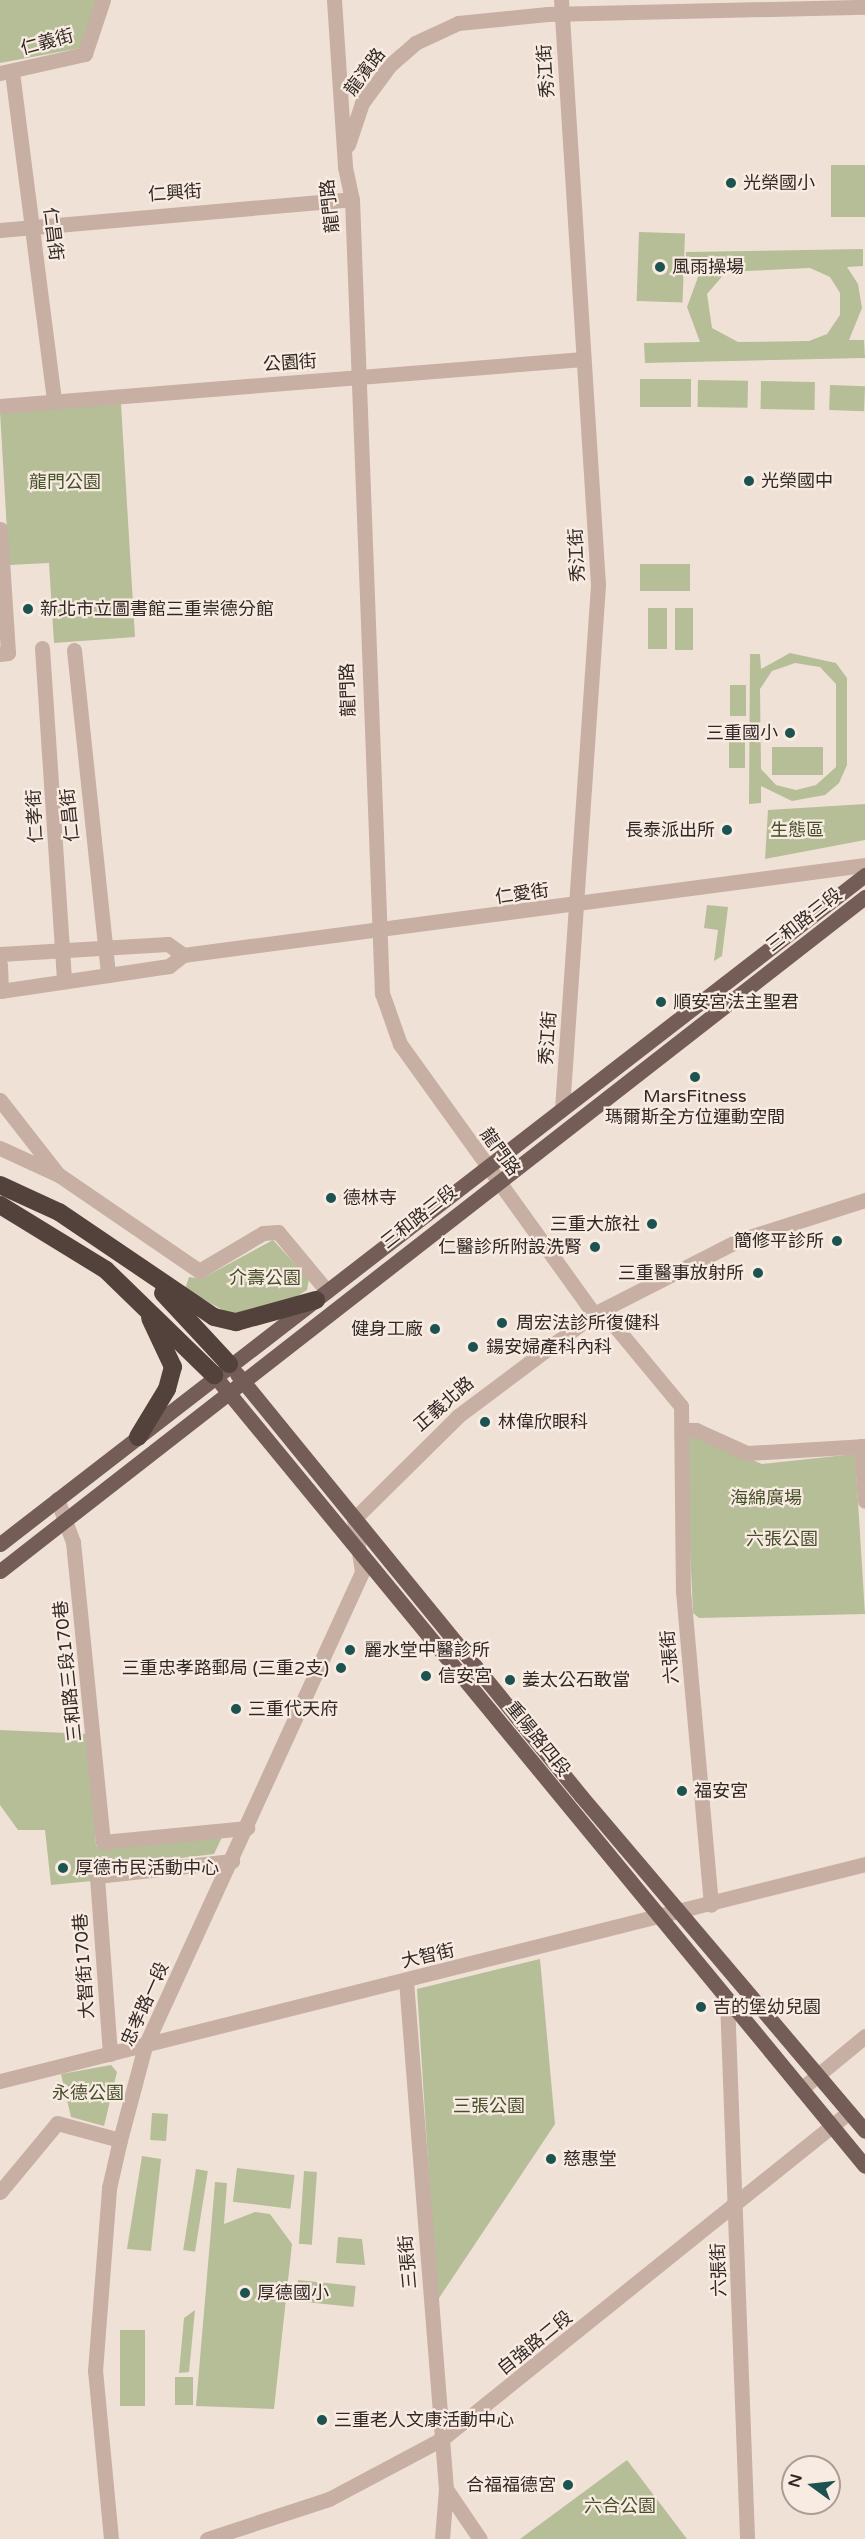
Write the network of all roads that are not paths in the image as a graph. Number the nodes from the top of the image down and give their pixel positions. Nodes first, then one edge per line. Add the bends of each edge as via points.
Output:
1 (103, 0) edge
2 (334, 0) edge
3 (561, 7) edge
4 (865, 7) edge
5 (6, 72) edge
6 (346, 151) junction
7 (352, 199) junction
8 (33, 226) junction
9 (0, 230) edge
10 (583, 359) junction
11 (356, 377) junction
12 (54, 401) junction
13 (0, 405) edge
14 (0, 529) edge
15 (42, 648) dead end
16 (74, 650) dead end
17 (0, 654) edge
18 (865, 865) edge
19 (865, 875) edge
20 (865, 897) edge
21 (577, 906) junction
22 (376, 933) junction
23 (103, 949) junction
24 (63, 951) junction
25 (0, 954) edge
26 (183, 955) junction
27 (0, 964) edge
28 (108, 975) junction
29 (64, 981) junction
30 (1, 991) edge
31 (0, 1100) edge
32 (562, 1108) junction
33 (0, 1148) edge
34 (487, 1167) junction
35 (59, 1175) junction
36 (0, 1176) edge
37 (497, 1181) junction
38 (0, 1185) edge
39 (865, 1200) edge
40 (0, 1205) edge
41 (59, 1212) junction
42 (106, 1270) junction
43 (146, 1276) junction
44 (321, 1296) junction
45 (594, 1314) junction
46 (229, 1364) junction
47 (214, 1375) junction
48 (242, 1381) junction
49 (228, 1392) junction
50 (682, 1430) junction
51 (138, 1437) junction
52 (863, 1446) edge
53 (57, 1498) junction
54 (865, 1501) edge
55 (65, 1518) junction
56 (354, 1519) junction
57 (0, 1544) edge
58 (360, 1555) junction
59 (0, 1571) edge
60 (247, 1828) junction
61 (232, 1861) junction
62 (865, 1864) edge
63 (711, 1905) junction
64 (679, 1913) junction
65 (656, 1919) junction
66 (406, 1982) junction
67 (727, 2000) junction
68 (865, 2036) edge
69 (145, 2046) junction
70 (110, 2054) junction
71 (818, 2074) junction
72 (0, 2081) edge
73 (801, 2089) junction
74 (849, 2112) junction
75 (832, 2127) junction
76 (865, 2131) edge
77 (120, 2140) junction
78 (865, 2166) edge
79 (0, 2192) edge
80 (736, 2205) junction
81 (442, 2439) junction
82 (446, 2490) junction
83 (111, 2539) edge
84 (207, 2539) edge
85 (442, 2539) edge
86 (480, 2539) edge
87 (747, 2539) edge

1 - 5 street, 仁義街 via 86,54
2 - 6 street, 龍門路
3 - 4 street, 龍濱路
3 - 6 street, 龍濱路 via 477,18 415,43 390,65 362,103
3 - 10 street, 秀江街
5 - 8 street, 仁昌街
6 - 7 street, 龍門路
7 - 8 street, 仁興街
7 - 11 street, 龍門路
8 - 9 street, 仁興街
8 - 12 street, 仁昌街
10 - 11 street, 公園街
10 - 21 street, 秀江街 via 598,585
11 - 12 street, 公園街
11 - 22 street, 龍門路
12 - 13 street, 公園街
14 - 17 street via 8,653
15 - 24 street, 仁孝街
16 - 23 street, 仁昌街
18 - 21 street, 仁愛街
19 - 32 main road, 三和路三段
20 - 37 main road, 三和路三段
21 - 22 street, 仁愛街
21 - 32 street, 秀江街
22 - 26 street, 仁愛街
22 - 34 street, 龍門路 via 382,993 400,1044
23 - 24 street, 仁愛街
23 - 26 street, 仁愛街 via 168,944
23 - 28 street, 仁昌街
24 - 25 street, 仁愛街
24 - 29 street, 仁孝街
26 - 28 street, 仁愛街 via 168,966
27 - 30 street
28 - 29 street, 仁愛街
29 - 30 street, 仁愛街
31 - 35 street
32 - 34 main road, 三和路三段
33 - 35 street
34 - 37 street, 龍門路
34 - 44 main road, 三和路三段
35 - 44 street via 199,1271 263,1233 278,1232
36 - 41 highway
37 - 45 street, 龍門路
37 - 48 main road, 三和路三段
38 - 41 highway
39 - 45 street, 正義北路 via 737,1241
40 - 42 highway
41 - 43 highway
42 - 47 highway
42 - 51 highway via 157,1326 173,1367 167,1389
43 - 44 highway via 214,1317 236,1322
43 - 46 highway
44 - 46 main road, 三和路三段
45 - 50 street, 六張街 via 609,1319 681,1406
45 - 56 street, 正義北路 via 458,1416
46 - 47 main road, 三和路三段
46 - 48 main road, 重陽路四段
47 - 49 main road, 重陽路四段
47 - 51 main road, 三和路三段
48 - 49 main road, 三和路三段
48 - 56 main road, 重陽路四段
49 - 55 main road, 三和路三段
49 - 58 main road, 重陽路四段
50 - 52 street via 696,1430 747,1453
50 - 63 street, 六張街 via 683,1591
51 - 53 main road, 三和路三段
52 - 54 street
53 - 55 street, 三和路三段170巷
53 - 57 main road, 三和路三段
55 - 59 main road, 三和路三段
55 - 60 street, 三和路三段170巷 via 78,1583 103,1842
56 - 58 street, 忠孝路一段
56 - 64 main road, 重陽路四段
58 - 60 street, 忠孝路一段 via 362,1572
58 - 65 main road, 重陽路四段
60 - 61 street, 忠孝路一段
61 - 69 street, 忠孝路一段
61 - 70 street, 大智街170巷 via 97,1875
62 - 63 street, 大智街
63 - 64 street, 大智街
64 - 65 street, 大智街
64 - 71 main road, 重陽路四段
65 - 66 street, 大智街
65 - 67 main road, 重陽路四段
66 - 69 street, 大智街
66 - 81 street, 三張街
67 - 73 main road, 重陽路四段
67 - 80 street, 六張街
68 - 71 street
69 - 70 street, 大智街
69 - 77 street, 忠孝路一段
70 - 72 street, 大智街
71 - 73 street
71 - 74 main road, 重陽路四段
73 - 75 main road, 重陽路四段
74 - 75 street, 自強路二段
74 - 76 main road, 重陽路四段
75 - 78 main road, 重陽路四段
75 - 80 street, 自強路二段
77 - 79 street via 57,2123
77 - 83 street, 忠孝路一段 via 106,2211 95,2371
80 - 81 street, 自強路二段
80 - 87 street, 六張街
81 - 82 street, 三張街
81 - 84 street, 自強路二段 via 329,2499
82 - 85 street, 三張街
82 - 86 street

